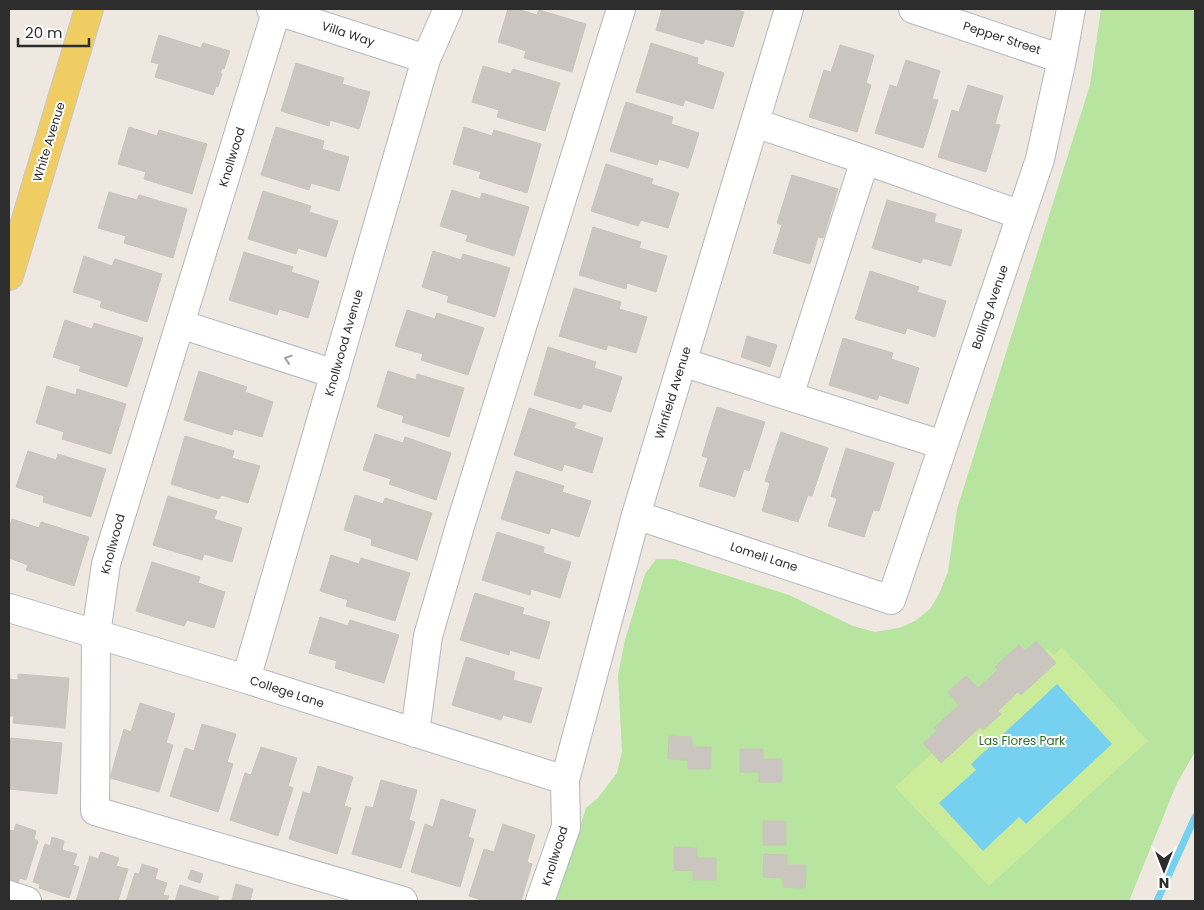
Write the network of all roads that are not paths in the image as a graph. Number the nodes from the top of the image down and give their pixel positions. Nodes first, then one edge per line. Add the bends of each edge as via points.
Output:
1 (89, 9) edge
2 (275, 9) edge
3 (448, 9) edge
4 (621, 9) edge
5 (789, 9) edge
6 (912, 9) edge
7 (1071, 9) edge
8 (1062, 58) junction
9 (426, 59) junction
10 (755, 123) junction
11 (865, 160) junction
12 (1021, 215) junction
13 (9, 276) edge
14 (180, 324) junction
15 (682, 362) junction
16 (335, 374) junction
17 (789, 396) junction
18 (943, 445) junction
19 (636, 515) junction
20 (892, 600) joint
21 (9, 608) edge
22 (96, 634) junction
23 (246, 679) junction
24 (415, 733) junction
25 (565, 780) junction
26 (403, 901) edge
27 (540, 901) edge

1 - 13 main road, White Avenue
2 - 9 street, Villa Way
2 - 14 street, Knollwood
3 - 9 street, Knollwood Avenue
4 - 24 street via 428,636
5 - 10 street, Winfield Avenue
6 - 8 street, Pepper Street
7 - 8 street, Bolling Avenue
8 - 12 street, Bolling Avenue via 1040,159
9 - 16 street, Knollwood Avenue
10 - 11 street
10 - 15 street, Winfield Avenue
11 - 12 street
11 - 17 street
12 - 18 street, Bolling Avenue
16 -> 14 street
14 - 22 street, Knollwood via 106,564
15 - 17 street
15 - 19 street, Winfield Avenue
16 - 23 street, Knollwood Avenue
17 - 18 street
18 - 20 street, Bolling Avenue
19 - 20 street, Lomeli Lane
19 - 25 street, Winfield Avenue
21 - 22 street, College Lane
22 - 23 street, College Lane
22 - 26 street, Knollwood via 95,810
23 - 24 street, College Lane
24 - 25 street, College Lane
25 - 27 street, Knollwood via 566,827

